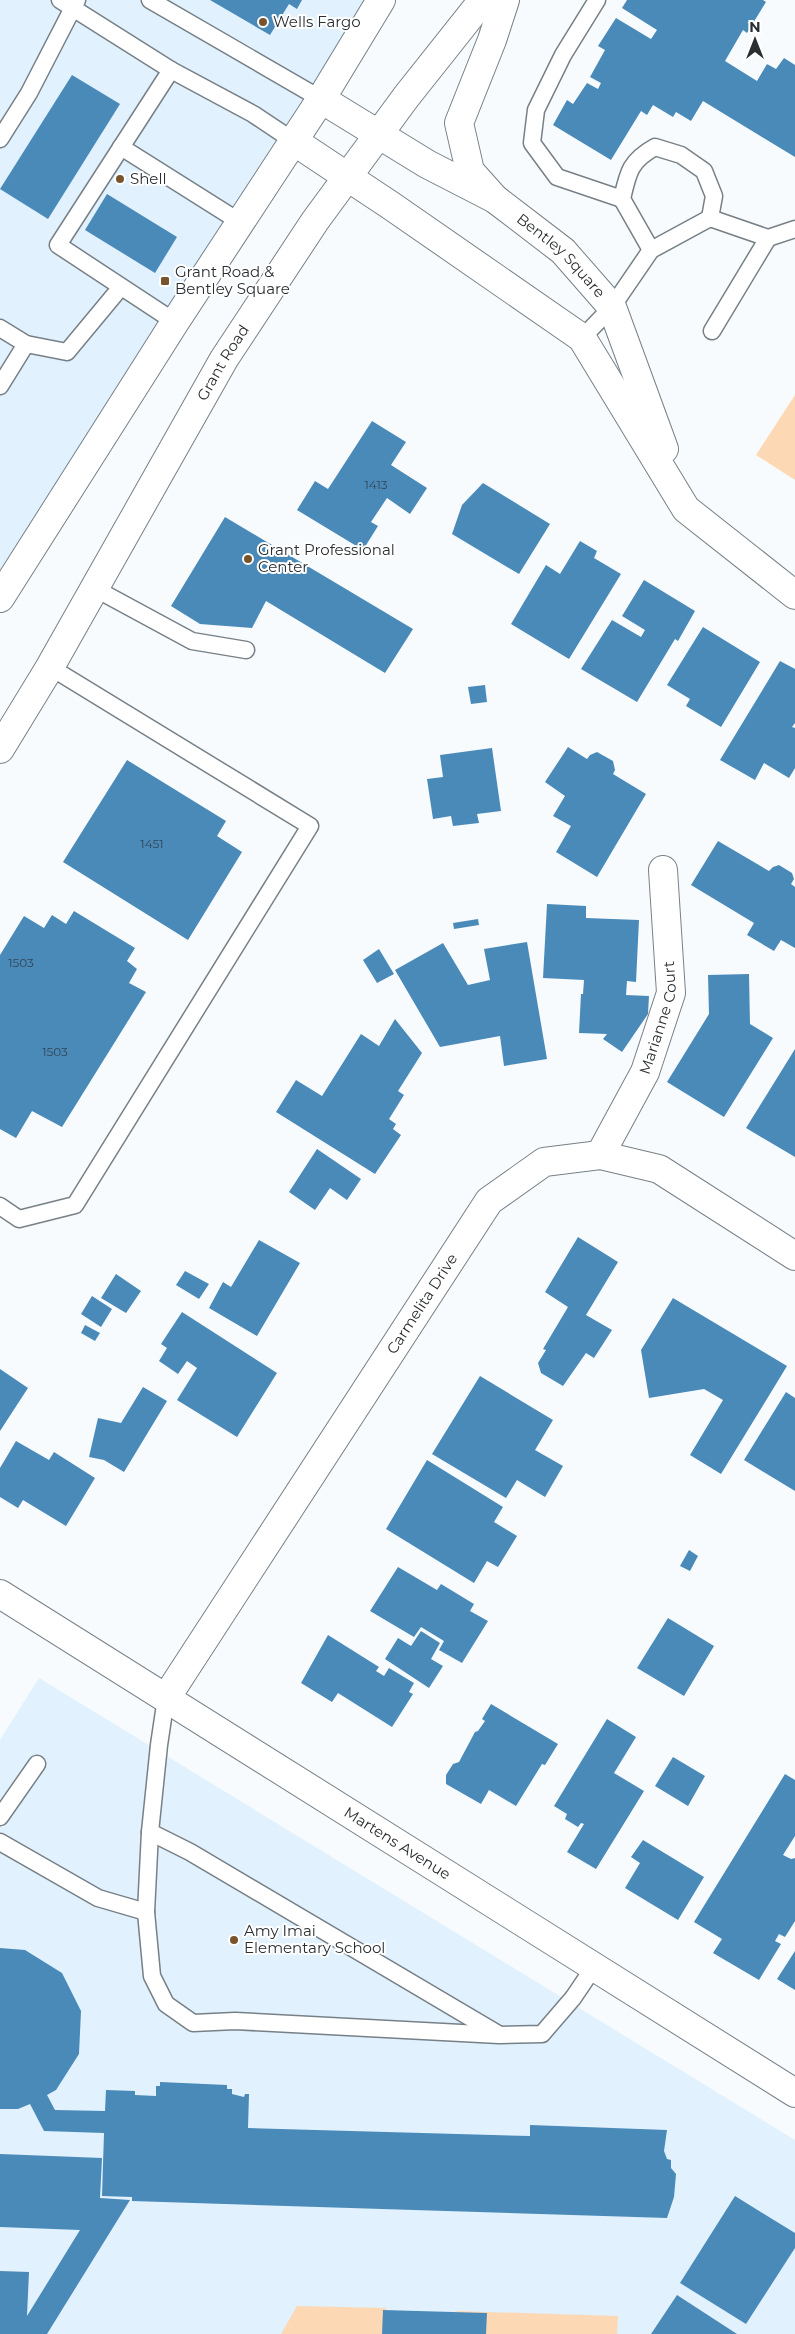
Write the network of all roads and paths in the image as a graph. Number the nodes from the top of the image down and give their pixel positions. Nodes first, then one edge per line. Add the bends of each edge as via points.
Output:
1 (150, 0) edge
2 (381, 0) edge
3 (483, 0) edge
4 (505, 0) edge
5 (598, 0) edge
6 (70, 3) edge
7 (171, 70) junction
8 (320, 99) junction
9 (379, 135) junction
10 (0, 139) edge
11 (292, 140) junction
12 (121, 147) junction
13 (349, 177) junction
14 (495, 199) junction
15 (622, 199) junction
16 (710, 218) junction
17 (240, 222) junction
18 (795, 229) edge
19 (768, 238) junction
20 (651, 250) junction
21 (121, 287) junction
22 (612, 308) junction
23 (175, 322) junction
24 (0, 328) edge
25 (712, 331) dead end
26 (582, 338) junction
27 (26, 344) junction
28 (0, 386) edge
29 (686, 509) junction
30 (94, 588) junction
31 (795, 595) edge
32 (0, 598) edge
33 (246, 650) dead end
34 (50, 667) junction
35 (0, 748) edge
36 (663, 870) dead end
37 (600, 1155) junction
38 (0, 1206) edge
39 (795, 1256) edge
40 (0, 1594) edge
41 (166, 1698) junction
42 (37, 1764) dead end
43 (0, 1817) edge
44 (150, 1832) junction
45 (0, 1842) edge
46 (146, 1912) junction
47 (594, 1967) junction
48 (498, 2035) junction
49 (795, 2092) edge

1 - 8 lane
2 - 8 street
3 - 9 street, Grant Road
4 - 14 street via 459,123 470,171
5 - 15 lane via 563,55 536,110 532,143 557,177
6 - 7 lane
6 - 10 lane via 28,93
7 - 11 lane via 253,114
7 - 12 lane
8 - 9 street, Bentley Square
8 - 11 street
9 - 13 street, Grant Road
9 - 14 street, Bentley Square
11 - 13 street
11 - 17 street
12 - 17 lane
12 - 21 lane via 58,245
13 - 26 street
13 - 30 street, Grant Road via 315,221 224,359
14 - 22 street, Bentley Square via 563,251
15 - 16 lane via 628,172 640,156 655,147 681,155 704,171 714,196
15 - 20 lane
16 - 19 lane
16 - 20 lane
17 - 23 street
18 - 19 lane
19 - 25 lane
20 - 22 lane
21 - 23 lane
21 - 27 lane via 67,352
22 - 26 lane
22 - 29 street, Bentley Square
23 - 32 street
24 - 27 lane
26 - 29 street
27 - 28 lane
29 - 31 street
30 - 33 lane via 192,641
30 - 34 street, Grant Road
34 - 35 street, Grant Road
34 - 38 lane via 310,826 75,1204 19,1218
36 - 37 street, Marianne Court via 671,993 644,1072
37 - 39 street, Carmelita Drive via 659,1169
37 - 41 street, Carmelita Drive via 544,1162 489,1202
40 - 41 street, Martens Avenue
41 - 44 lane
41 - 47 street, Martens Avenue
42 - 43 lane
44 - 46 lane
44 - 48 lane via 190,1852
45 - 46 lane via 98,1898
46 - 48 lane via 152,1976 166,2004 194,2023 235,2021
47 - 48 lane via 542,2034
47 - 49 street, Martens Avenue

